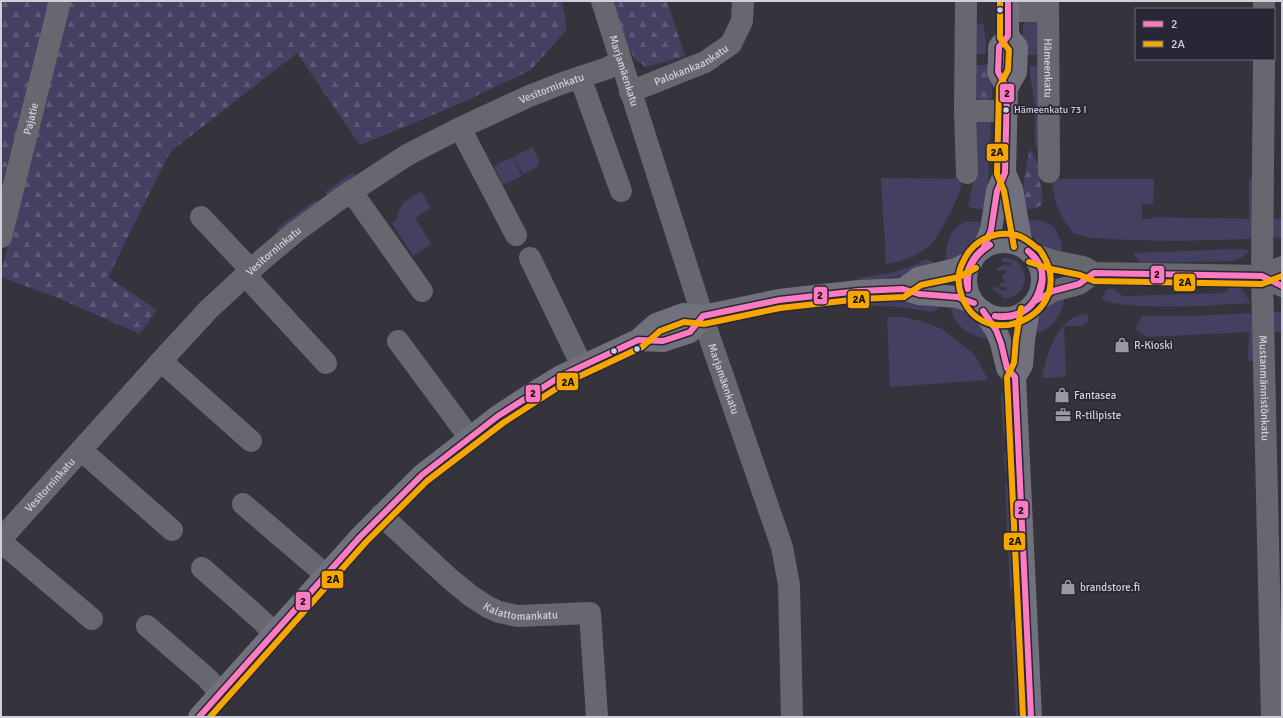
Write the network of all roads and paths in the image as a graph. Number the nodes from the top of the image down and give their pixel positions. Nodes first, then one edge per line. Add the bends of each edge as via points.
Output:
1 (60, 1) edge
2 (602, 1) edge
3 (743, 1) edge
4 (966, 1) edge
5 (1008, 6) edge
6 (1048, 6) edge
7 (1264, 60) edge
8 (621, 61) junction
9 (580, 77) junction
10 (630, 92) junction
11 (965, 111) junction
12 (1006, 111) junction
13 (460, 128) junction
14 (1049, 172) dead end
15 (967, 173) dead end
16 (1005, 173) junction
17 (351, 191) junction
18 (621, 191) dead end
19 (201, 217) dead end
20 (516, 235) dead end
21 (1, 237) edge
22 (1027, 250) junction
23 (978, 254) junction
24 (530, 258) dead end
25 (1282, 267) edge
26 (248, 272) junction
27 (1094, 273) junction
28 (1262, 276) junction
29 (1282, 286) edge
30 (903, 289) junction
31 (422, 291) dead end
32 (1033, 305) junction
33 (978, 307) junction
34 (702, 316) junction
35 (398, 341) dead end
36 (161, 361) junction
37 (326, 362) dead end
38 (582, 366) junction
39 (1015, 377) junction
40 (469, 437) junction
41 (251, 441) dead end
42 (82, 450) junction
43 (243, 504) dead end
44 (381, 515) junction
45 (172, 530) dead end
46 (1, 541) edge
47 (202, 568) dead end
48 (326, 575) junction
49 (92, 619) dead end
50 (147, 626) dead end
51 (274, 633) junction
52 (220, 693) junction
53 (199, 717) edge
54 (597, 717) edge
55 (792, 717) edge
56 (1031, 717) edge
57 (1272, 717) edge

1 - 21 street, Pajatie
2 - 8 street, Marjamäenkatu
3 - 10 street, Palokankaankatu via 742,21 731,44 705,62
4 - 11 street
5 - 6 street, Hämeenkatu
5 - 12 main road, Hämeenkatu via 1008,36 999,47 998,60 998,72 1007,88
6 - 14 street, Hämeenkatu
7 - 28 street, Mustanmännistönkatu
8 - 9 street, Vesitorninkatu
8 - 10 street, Marjamäenkatu
9 - 13 street, Vesitorninkatu via 527,97
9 - 18 street
10 - 34 street, Marjamäenkatu
11 - 12 street
11 - 15 street
12 - 16 main road, Hämeenkatu
13 - 17 street, Vesitorninkatu via 407,155
13 - 20 street
16 - 22 main road, Hämeenkatu via 1012,189
16 - 23 main road, Hämeenkatu via 997,191 991,230
17 - 26 street, Vesitorninkatu via 294,233
17 - 31 street
19 - 26 street
22 - 23 main road via 1010,242 996,242
22 - 27 street via 1053,261 1083,266
22 - 32 main road via 1039,264 1042,277 1041,289
23 - 30 main road via 956,269 918,278
23 - 33 main road via 968,267 966,280 968,292
24 - 38 street
25 - 28 street
26 - 36 street, Vesitorninkatu via 209,309
26 - 37 street
27 - 28 street
27 - 32 street via 1079,284 1053,291
28 - 29 street
28 - 57 street, Mustanmännistönkatu
30 - 33 main road via 920,294 957,297
30 - 34 main road via 779,300
32 - 33 main road via 1018,315 1006,318 994,316
32 - 39 main road via 1024,340 1022,365
33 - 39 main road via 996,330 1007,368
34 - 38 main road via 683,314 656,324 638,340
34 - 55 street, Marjamäenkatu via 782,548 789,586
35 - 40 street
36 - 41 street
36 - 42 street, Vesitorninkatu
38 - 40 main road via 530,395
39 - 56 main road
40 - 44 main road via 422,475
42 - 45 street
42 - 46 street, Vesitorninkatu
43 - 48 street
44 - 48 main road
44 - 54 street, Kalattomankatu via 449,578 488,607 518,616 590,613
46 - 49 street
47 - 51 street
48 - 51 main road
50 - 52 street via 207,678
51 - 52 main road
52 - 53 main road

